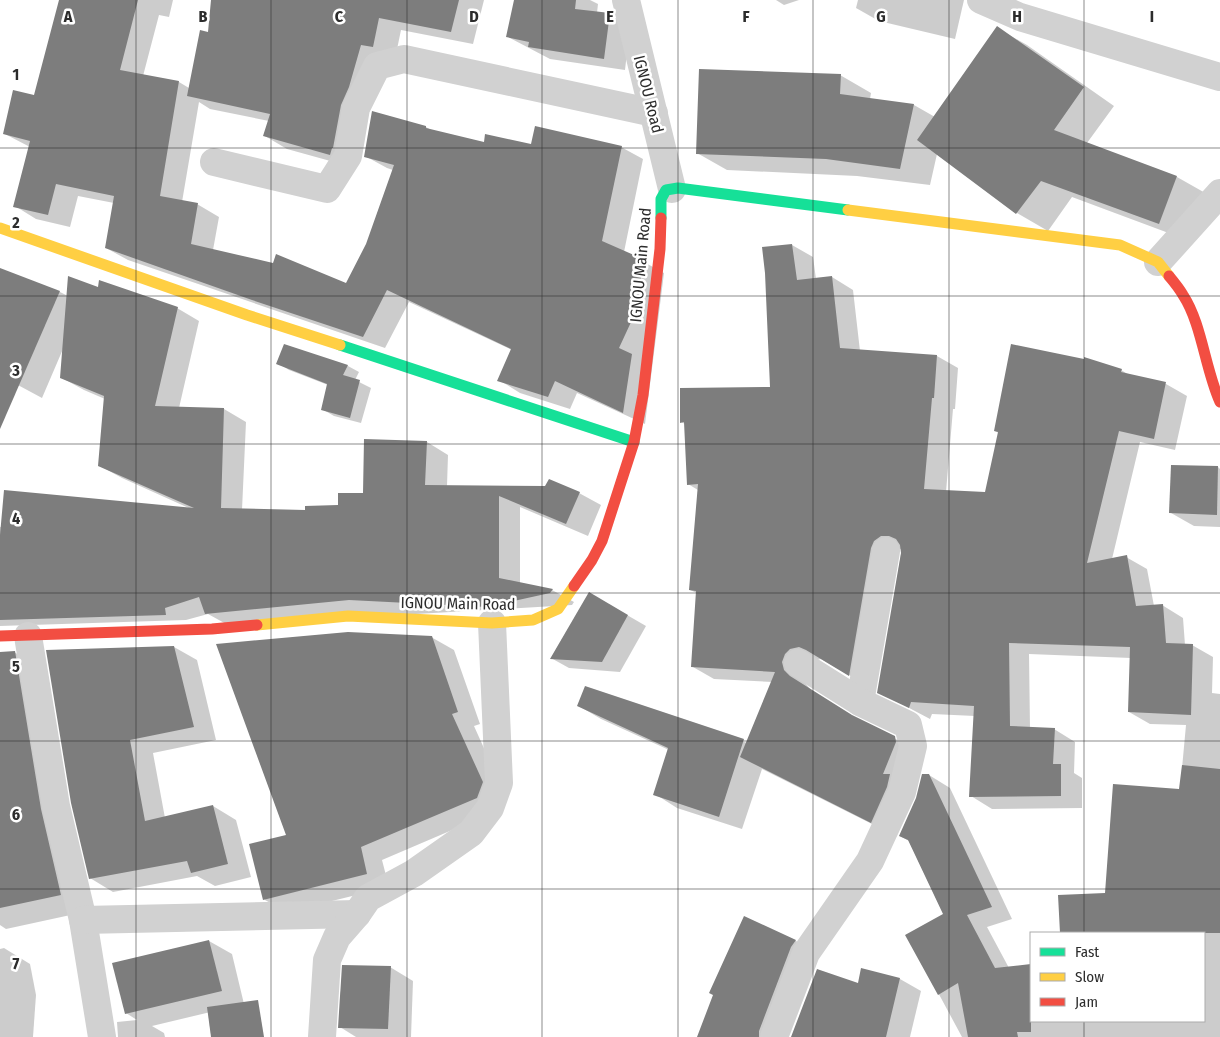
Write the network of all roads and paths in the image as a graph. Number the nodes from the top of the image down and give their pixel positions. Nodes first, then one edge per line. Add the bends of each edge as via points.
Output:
1 (626, 0) edge
2 (982, 0) edge
3 (1220, 76) edge
4 (654, 113) junction
5 (214, 162) dead end
6 (672, 189) junction
7 (1220, 192) edge
8 (0, 228) edge
9 (1158, 262) junction
10 (1220, 402) edge
11 (634, 442) junction
12 (886, 552) dead end
13 (492, 623) junction
14 (0, 636) edge
15 (28, 636) junction
16 (798, 663) dead end
17 (860, 702) junction
18 (356, 914) junction
19 (83, 920) junction
20 (102, 1037) edge
21 (322, 1037) edge
22 (774, 1037) edge

1 - 4 street, IGNOU Road
2 - 3 street via 1020,17
4 - 5 street via 404,59 377,66 356,108 348,156 327,188
4 - 6 street, IGNOU Road
6 - 9 street via 1120,245
6 - 11 street, IGNOU Main Road via 666,190 661,199 660,248 643,395
7 - 9 street
8 - 11 street via 247,315
9 - 10 street via 1184,296 1192,313
11 - 13 street, IGNOU Main Road via 602,541 558,609 533,620
12 - 17 street
13 - 15 street, IGNOU Main Road via 348,616 212,629
13 - 18 street via 499,783 490,808 471,833 414,873 368,898
14 - 15 street, IGNOU Main Road
15 - 19 street via 56,806
16 - 17 street
17 - 22 street via 908,725 912,746 902,792 870,861 806,953
18 - 19 street
18 - 21 street via 337,936 327,960
19 - 20 street

